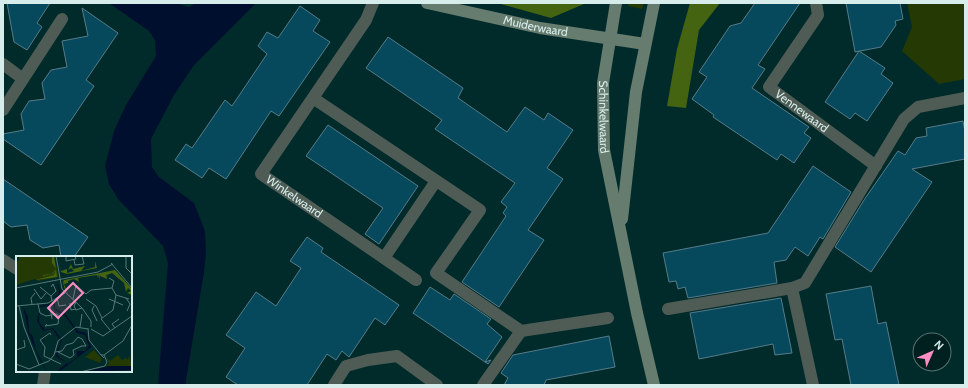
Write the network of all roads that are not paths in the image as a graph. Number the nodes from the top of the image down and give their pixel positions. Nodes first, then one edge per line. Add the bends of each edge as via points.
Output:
1 (373, 3) edge
2 (427, 3) edge
3 (616, 3) edge
4 (654, 3) edge
5 (816, 3) edge
6 (62, 19) dead end
7 (609, 39) junction
8 (645, 44) junction
9 (3, 64) edge
10 (23, 78) junction
11 (313, 98) junction
12 (965, 98) edge
13 (3, 110) edge
14 (876, 166) junction
15 (436, 181) junction
16 (621, 231) junction
17 (384, 258) junction
18 (3, 260) edge
19 (16, 268) edge
20 (416, 280) dead end
21 (792, 288) junction
22 (668, 309) dead end
23 (608, 318) dead end
24 (521, 332) junction
25 (45, 372) edge
26 (43, 385) edge
27 (334, 385) edge
28 (437, 385) edge
29 (483, 385) edge
30 (654, 385) edge
31 (813, 385) edge

1 - 11 street, Winkelwaard via 366,20
2 - 7 street, Muiderwaard via 540,28
3 - 7 street, Schinkelwaard
4 - 8 street, Schinkelwaard
5 - 14 street, Vennewaard via 818,15 769,87
6 - 10 street
7 - 8 street, Muiderwaard
7 - 16 street, Schinkelwaard via 603,83 604,150
8 - 16 street, Schinkelwaard via 636,92
9 - 10 street
10 - 13 street
11 - 15 street
11 - 17 street, Winkelwaard via 261,174
12 - 14 street via 918,107 904,119
14 - 21 street via 805,283
15 - 17 street
15 - 24 street via 480,210 436,273
16 - 30 street, Schinkelwaard
17 - 20 street, Winkelwaard
18 - 19 street
21 - 22 street
21 - 31 street
23 - 24 street
24 - 29 street
25 - 26 street
27 - 28 street via 346,366 397,356

